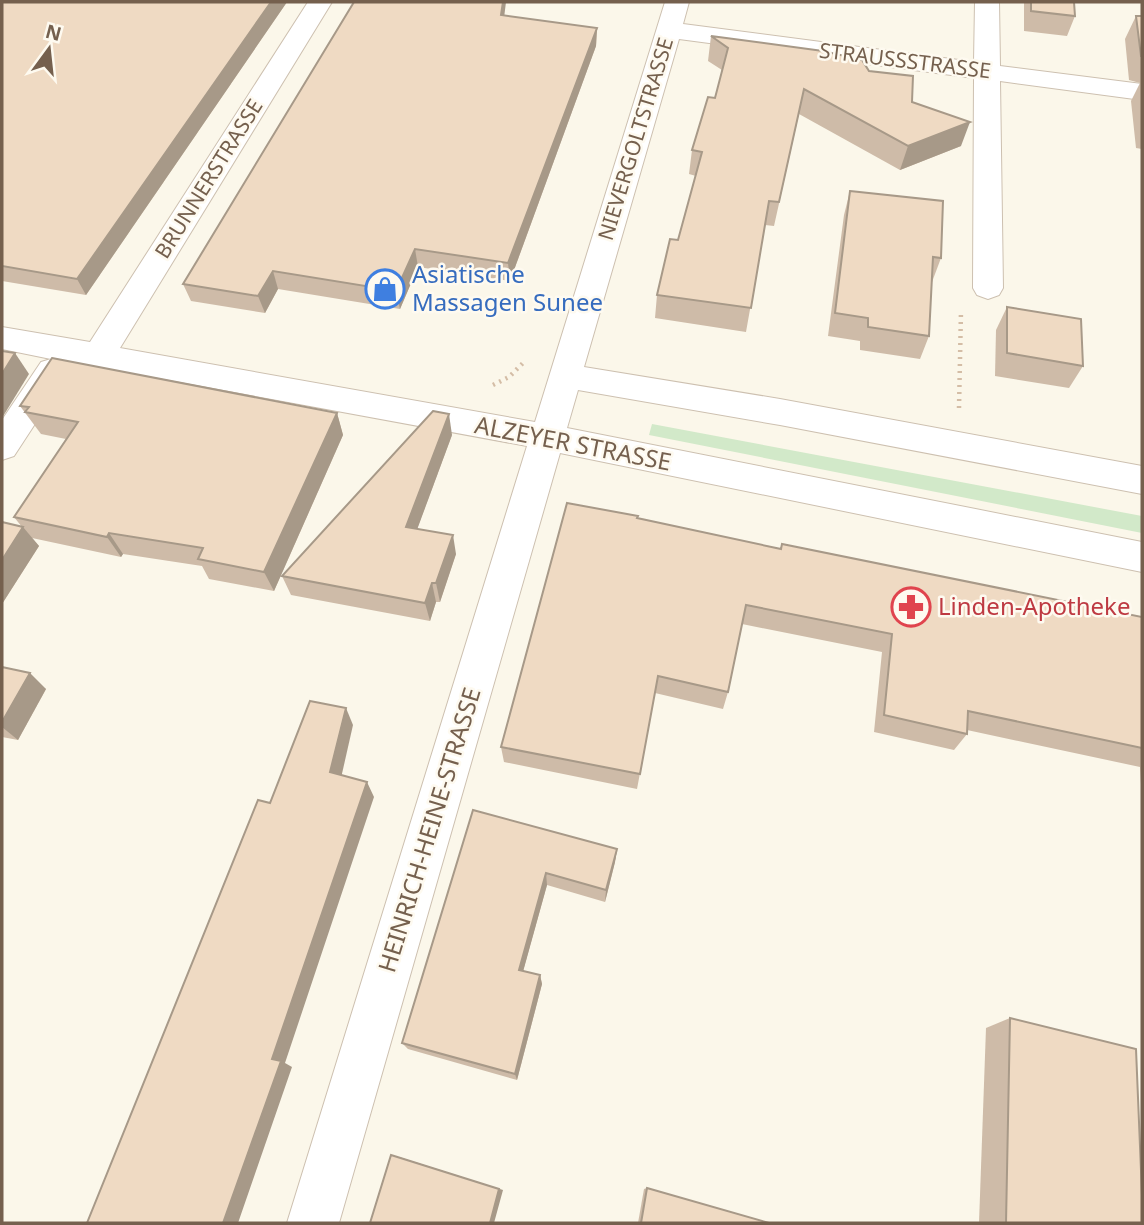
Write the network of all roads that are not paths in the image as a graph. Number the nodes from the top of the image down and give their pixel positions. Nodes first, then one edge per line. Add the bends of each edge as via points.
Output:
1 (320, 2) edge
2 (677, 2) edge
3 (987, 2) edge
4 (669, 30) junction
5 (986, 71) junction
6 (1142, 92) edge
7 (988, 288) road end
8 (2, 338) edge
9 (66, 350) junction
10 (99, 355) junction
11 (565, 376) junction
12 (547, 437) junction
13 (2, 447) edge
14 (1142, 480) edge
15 (1142, 557) edge
16 (313, 1223) edge

1 - 10 street, BRUNNERSTRASSE
2 - 4 street, NIEVERGOLTSTRASSE
3 - 5 street
4 - 5 street, STRAUSSSTRASSE
4 - 11 street, NIEVERGOLTSTRASSE
5 - 6 street, STRAUSSSTRASSE
5 - 7 street
8 - 9 street, ALZEYER STRASSE
9 - 10 street, ALZEYER STRASSE
9 - 13 street
10 - 12 street, ALZEYER STRASSE
11 - 12 street, NIEVERGOLTSTRASSE
11 - 14 street
12 - 15 street, ALZEYER STRASSE
12 - 16 street, HEINRICH-HEINE-STRASSE

